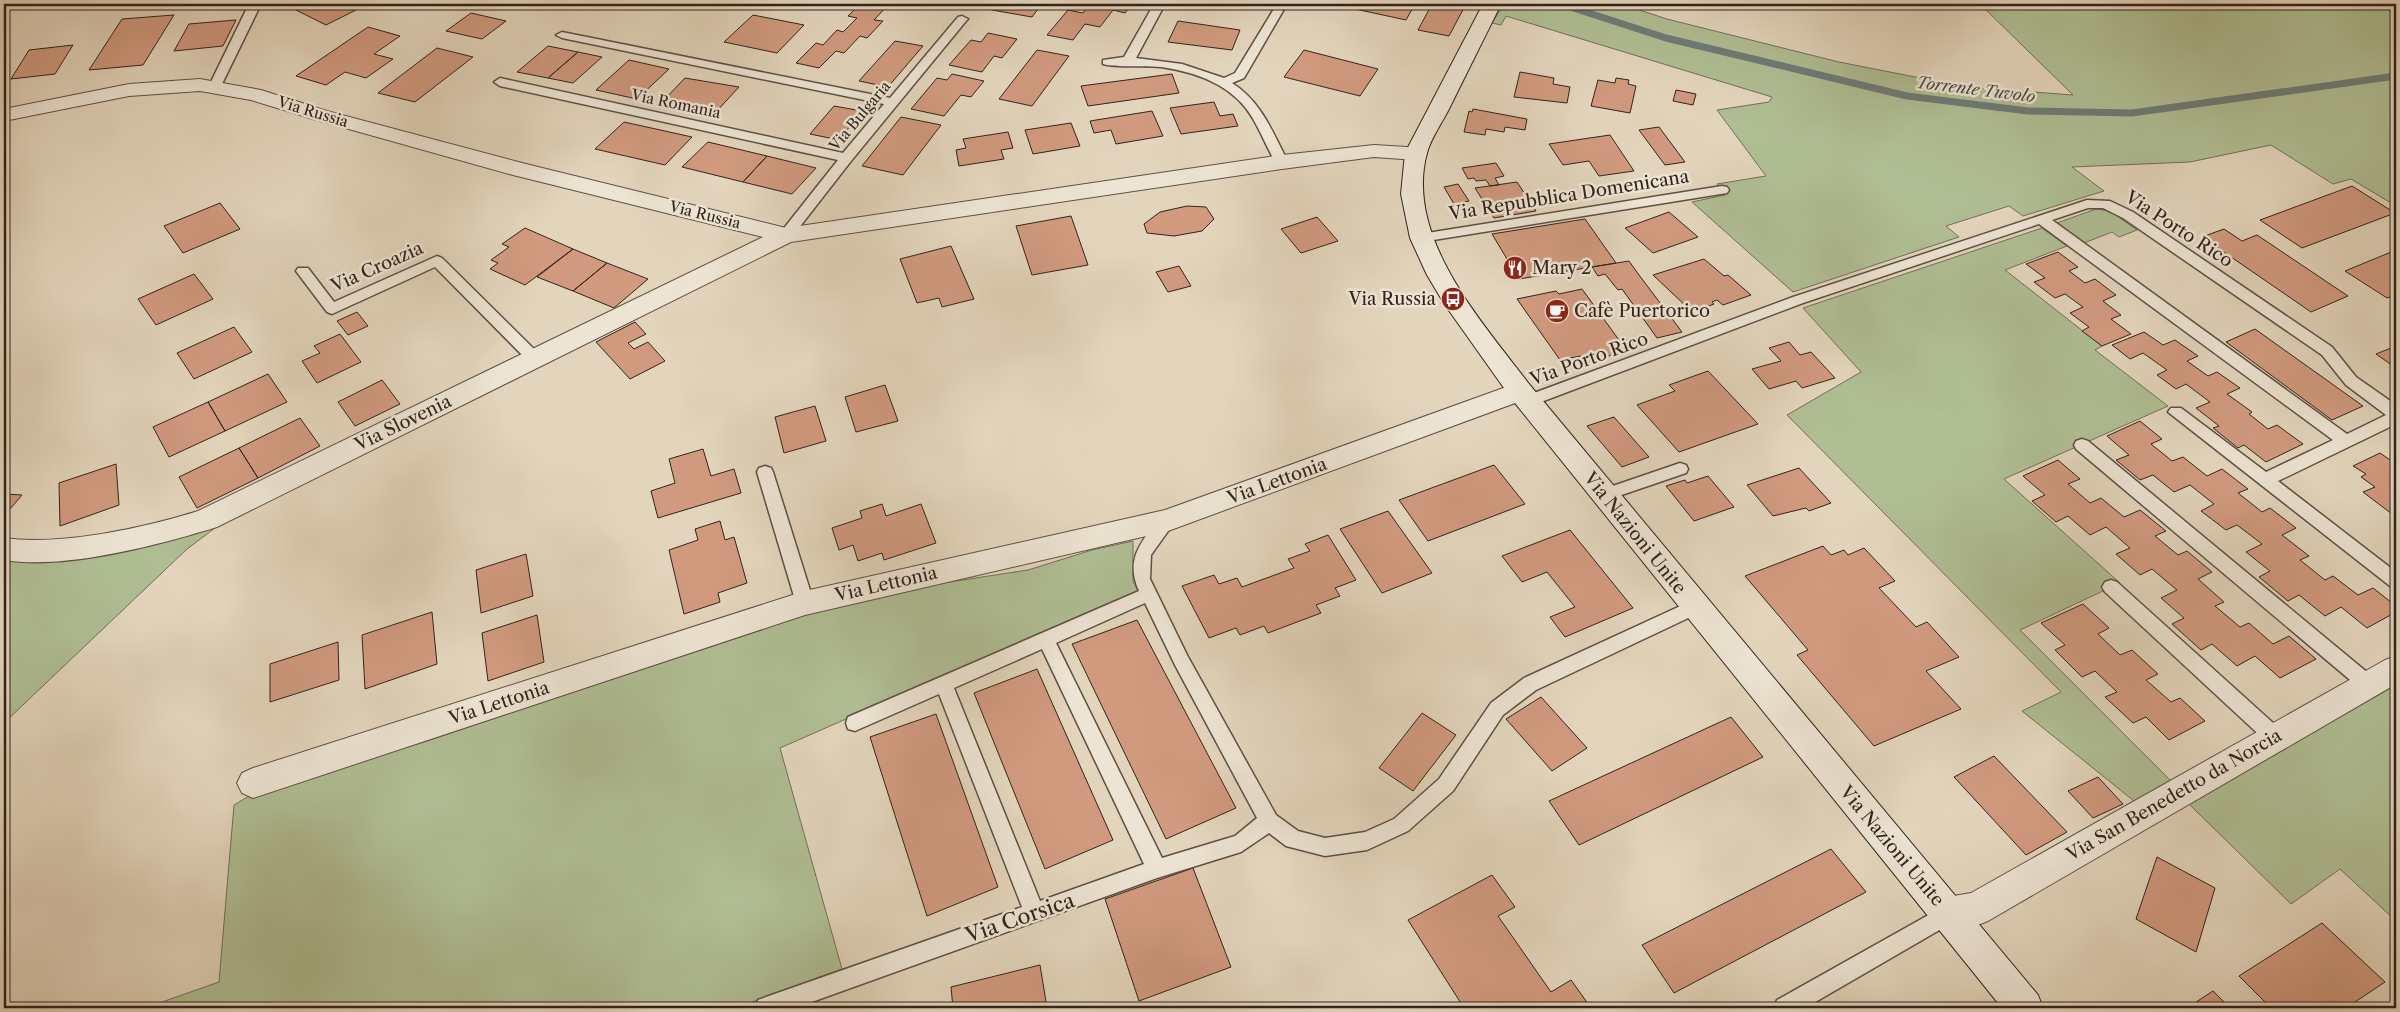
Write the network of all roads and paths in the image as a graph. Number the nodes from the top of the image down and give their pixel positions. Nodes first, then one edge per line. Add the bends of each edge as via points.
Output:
1 (255, 4) edge
2 (1159, 4) edge
3 (1282, 4) edge
4 (1491, 5) edge
5 (962, 19) dead end
6 (562, 35) dead end
7 (1129, 60) junction
8 (1107, 62) dead end
9 (500, 82) dead end
10 (1224, 82) junction
11 (214, 88) junction
12 (892, 102) junction
13 (4, 115) edge
14 (1416, 153) junction
15 (846, 158) junction
16 (1282, 162) junction
17 (1722, 190) dead end
18 (2041, 219) junction
19 (786, 235) junction
20 (1421, 238) junction
21 (303, 271) dead end
22 (534, 358) junction
23 (1524, 396) junction
24 (2176, 412) dead end
25 (2345, 441) junction
26 (2082, 445) dead end
27 (1680, 469) dead end
28 (765, 472) dead end
29 (2265, 480) junction
30 (1604, 495) junction
31 (1168, 520) junction
32 (4, 549) edge
33 (2396, 581) edge
34 (2112, 588) dead end
35 (1149, 594) junction
36 (805, 603) junction
37 (1695, 607) junction
38 (1046, 640) junction
39 (2396, 669) edge
40 (944, 684) junction
41 (2368, 684) junction
42 (855, 724) dead end
43 (2275, 737) junction
44 (253, 783) dead end
45 (1269, 821) junction
46 (1157, 869) junction
47 (1035, 913) junction
48 (1948, 914) junction
49 (766, 1008) edge
50 (1785, 1008) edge
51 (2025, 1008) edge

1 - 11 lane
2 - 7 lane
3 - 10 lane via 1240,75
4 - 14 street, Via Nazioni Unite
5 - 12 lane, Via Bulgaria
6 - 12 lane
7 - 8 lane
7 - 10 lane via 1197,71
9 - 15 lane, Via Romania
10 - 16 lane via 1248,101
11 - 13 street, Via Russia via 200,85 129,90
11 - 19 street, Via Russia via 254,94 521,170
12 - 15 lane, Via Bulgaria
14 - 16 street, Via Russia via 1374,151
14 - 20 street, Via Nazioni Unite via 1412,194
15 - 19 lane, Via Bulgaria
16 - 19 street, Via Russia
17 - 20 lane, Via Repubblica Domenicana
18 - 23 lane, Via Porto Rico
18 - 25 lane
18 - 25 lane, Via Porto Rico via 2095,202 2114,207 2327,351 2351,381 2394,413 2394,418
19 - 22 street, Via Slovenia
20 - 23 street, Via Nazioni Unite via 1453,299
21 - 22 lane, Via Croazia via 332,309 437,261
22 - 32 street, Via Slovenia via 207,519 172,530 95,544 23,553
23 - 30 street, Via Nazioni Unite
23 - 31 street, Via Lettonia
24 - 29 lane
25 - 29 lane, Via Porto Rico
26 - 41 lane
27 - 30 lane
28 - 36 lane
29 - 33 lane
30 - 37 street, Via Nazioni Unite
31 - 35 lane via 1143,553 1142,579
31 - 36 street, Via Lettonia
34 - 43 lane
35 - 38 lane
35 - 45 lane via 1180,660
36 - 44 street, Via Lettonia
37 - 45 lane via 1530,684 1497,709 1446,785 1401,825 1367,841 1325,847 1293,840
37 - 48 street, Via Nazioni Unite
38 - 40 lane
38 - 46 lane
39 - 41 street, Via San Benedetto da Norcia
40 - 42 lane
40 - 47 lane
41 - 43 street, Via San Benedetto da Norcia
43 - 48 street, Via San Benedetto da Norcia via 1976,909
45 - 46 lane, Via Corsica via 1241,843
46 - 47 lane, Via Corsica
47 - 49 lane, Via Corsica
48 - 50 lane
48 - 51 street, Via Nazioni Unite

